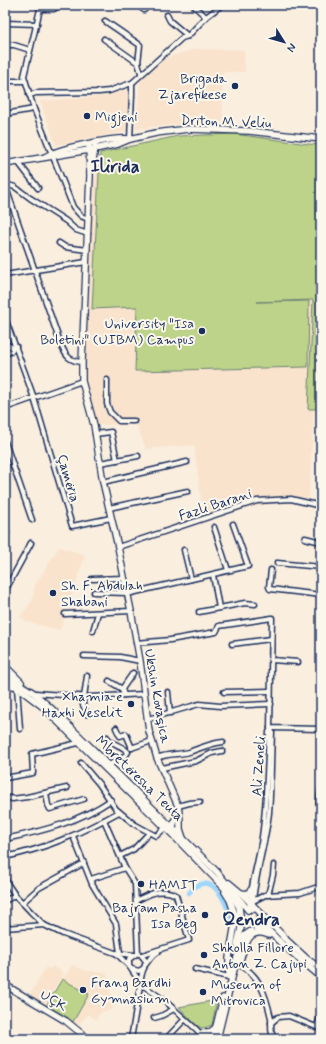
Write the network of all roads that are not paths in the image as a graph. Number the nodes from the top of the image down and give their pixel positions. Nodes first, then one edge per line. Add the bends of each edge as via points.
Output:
1 (60, 5) edge
2 (137, 5) edge
3 (149, 5) edge
4 (193, 5) edge
5 (222, 5) edge
6 (41, 7) edge
7 (167, 15) dead end
8 (206, 17) junction
9 (105, 21) dead end
10 (5, 23) edge
11 (37, 24) junction
12 (188, 36) junction
13 (104, 39) dead end
14 (5, 45) edge
15 (30, 50) junction
16 (138, 63) junction
17 (141, 73) junction
18 (5, 81) edge
19 (25, 81) junction
20 (132, 83) junction
21 (29, 95) junction
22 (34, 109) junction
23 (5, 114) edge
24 (130, 139) junction
25 (321, 139) edge
26 (92, 146) junction
27 (52, 155) junction
28 (18, 162) junction
29 (5, 164) edge
30 (5, 184) edge
31 (38, 188) dead end
32 (88, 219) junction
33 (88, 234) junction
34 (59, 243) dead end
35 (87, 250) junction
36 (86, 262) junction
37 (35, 271) junction
38 (5, 275) edge
39 (5, 318) edge
40 (5, 344) edge
41 (15, 347) junction
42 (5, 354) edge
43 (82, 362) junction
44 (107, 380) dead end
45 (82, 381) junction
46 (34, 398) junction
47 (5, 408) edge
48 (134, 421) dead end
49 (95, 434) junction
50 (5, 442) edge
51 (6, 450) edge
52 (138, 456) dead end
53 (117, 460) junction
54 (187, 462) dead end
55 (100, 463) junction
56 (103, 482) junction
57 (188, 491) dead end
58 (321, 506) edge
59 (109, 508) junction
60 (111, 518) junction
61 (32, 520) dead end
62 (232, 524) dead end
63 (214, 527) dead end
64 (305, 538) dead end
65 (321, 542) edge
66 (31, 543) dead end
67 (118, 547) junction
68 (184, 550) dead end
69 (277, 562) dead end
70 (321, 567) edge
71 (228, 570) junction
72 (271, 570) dead end
73 (213, 575) junction
74 (124, 578) junction
75 (92, 579) dead end
76 (191, 579) junction
77 (5, 591) edge
78 (94, 592) dead end
79 (127, 593) junction
80 (321, 595) edge
81 (255, 604) dead end
82 (219, 608) junction
83 (131, 611) junction
84 (199, 612) dead end
85 (98, 613) junction
86 (65, 614) dead end
87 (93, 631) dead end
88 (271, 639) junction
89 (136, 643) junction
90 (232, 644) dead end
91 (84, 656) dead end
92 (272, 660) junction
93 (140, 661) junction
94 (298, 662) dead end
95 (5, 666) edge
96 (5, 672) edge
97 (133, 673) dead end
98 (87, 676) dead end
99 (5, 681) edge
100 (109, 682) dead end
101 (5, 686) edge
102 (17, 687) junction
103 (122, 689) junction
104 (270, 691) junction
105 (168, 692) dead end
106 (224, 692) dead end
107 (34, 693) junction
108 (144, 694) junction
109 (124, 695) junction
110 (56, 696) junction
111 (83, 697) junction
112 (271, 704) junction
113 (51, 708) junction
114 (170, 713) junction
115 (87, 714) dead end
116 (148, 719) junction
117 (116, 728) dead end
118 (20, 729) dead end
119 (270, 729) junction
120 (321, 729) edge
121 (107, 737) dead end
122 (78, 742) junction
123 (152, 742) junction
124 (223, 742) dead end
125 (132, 748) junction
126 (127, 750) junction
127 (222, 751) dead end
128 (158, 758) junction
129 (81, 763) dead end
130 (109, 765) junction
131 (162, 768) junction
132 (5, 778) edge
133 (321, 787) edge
134 (67, 788) dead end
135 (46, 793) junction
136 (175, 797) junction
137 (5, 798) edge
138 (84, 799) dead end
139 (111, 800) junction
140 (200, 802) dead end
141 (178, 806) junction
142 (120, 812) junction
143 (177, 816) junction
144 (321, 816) edge
145 (161, 817) junction
146 (104, 820) junction
147 (165, 828) junction
148 (172, 830) junction
149 (149, 833) junction
150 (73, 836) junction
151 (5, 838) edge
152 (183, 838) junction
153 (120, 856) junction
154 (5, 857) edge
155 (84, 863) junction
156 (274, 865) dead end
157 (125, 868) junction
158 (212, 874) junction
159 (5, 876) edge
160 (321, 877) edge
161 (223, 878) junction
162 (91, 879) junction
163 (7, 886) edge
164 (321, 886) edge
165 (251, 890) junction
166 (241, 893) junction
167 (15, 895) junction
168 (268, 895) junction
169 (137, 900) junction
170 (5, 901) edge
171 (22, 903) junction
172 (251, 906) junction
173 (240, 915) junction
174 (259, 919) junction
175 (44, 925) junction
176 (5, 928) edge
177 (241, 928) junction
178 (254, 930) junction
179 (285, 938) junction
180 (283, 945) junction
181 (162, 950) junction
182 (118, 953) junction
183 (138, 955) junction
184 (238, 964) junction
185 (145, 966) junction
186 (131, 968) junction
187 (195, 969) dead end
188 (321, 969) edge
189 (230, 976) junction
190 (321, 977) edge
191 (141, 984) junction
192 (5, 985) edge
193 (174, 1009) junction
194 (321, 1014) edge
195 (154, 1018) dead end
196 (185, 1019) junction
197 (271, 1022) junction
198 (216, 1026) junction
199 (316, 1026) junction
200 (321, 1028) edge
201 (201, 1035) edge
202 (88, 1039) edge
203 (131, 1039) edge
204 (166, 1039) edge
205 (211, 1039) edge
206 (217, 1039) edge
207 (275, 1039) edge

1 - 6 street via 54,9
2 - 3 street via 144,10
4 - 8 street
5 - 8 street
6 - 11 street
7 - 12 street via 170,21
8 - 12 street
9 - 16 street via 140,45
10 - 11 street
11 - 15 street
12 - 17 street via 182,38
13 - 16 street
14 - 15 street
15 - 19 street
16 - 17 street
17 - 20 street
18 - 19 street
19 - 21 street
20 - 21 street via 109,91
20 - 24 street
21 - 22 street
22 - 23 street
22 - 27 street
24 - 25 street, Driton M. Veliu via 188,130 244,131
24 - 26 street, Driton M. Veliu via 122,138
26 - 27 street, Driton M. Veliu
26 - 32 street, Ukshin Kovaqica
27 - 28 street
27 - 32 street via 73,207
28 - 29 street
28 - 31 street
30 - 33 street via 15,187 76,230
30 - 37 street
32 - 33 street, Ukshin Kovaqica
33 - 35 street, Ukshin Kovaqica
34 - 35 street via 65,247
35 - 36 street, Ukshin Kovaqica
36 - 37 street
36 - 43 street, Ukshin Kovaqica
37 - 38 street
37 - 43 street via 65,354 75,361
39 - 41 street
40 - 41 street
41 - 42 street
41 - 46 street
43 - 45 street, Ukshin Kovaqica
44 - 48 street via 107,404 110,412 119,421
45 - 46 street
45 - 49 street, Ukshin Kovaqica
46 - 47 street
46 - 60 street, Çamëria via 72,526
49 - 53 street via 111,432
49 - 55 street, Ukshin Kovaqica
50 - 51 street
51 - 61 street
52 - 53 street
53 - 55 street
54 - 56 street
55 - 56 street, Ukshin Kovaqica
56 - 59 street, Ukshin Kovaqica
57 - 59 street
58 - 67 street, Fazli Barani via 291,499 257,502
59 - 60 street, Ukshin Kovaqica
60 - 67 street, Ukshin Kovaqica
62 - 71 street via 248,566
63 - 71 street
64 - 65 street
66 - 77 street
67 - 74 street, Ukshin Kovaqica
68 - 76 street
69 - 70 street
71 - 73 street
72 - 80 street via 270,589
73 - 76 street
73 - 82 street
74 - 75 street
74 - 79 street, Ukshin Kovaqica
76 - 79 street
78 - 79 street
79 - 83 street, Ukshin Kovaqica
81 - 82 street via 244,603
82 - 84 street
83 - 85 street
83 - 89 street, Ukshin Kovaqica
85 - 86 street
85 - 87 street
88 - 89 street, Ukshin Kovaqica via 272,618 219,626 216,632
88 - 90 street
88 - 92 street
89 - 93 street, Ukshin Kovaqica
91 - 93 street
92 - 94 street
92 - 104 street
93 - 108 street, Ukshin Kovaqica
95 - 107 street
96 - 99 street
96 - 107 street, Mbretëresha Teuta via 11,679
97 - 103 street
98 - 111 street
99 - 102 street, Mbretëresha Teuta
100 - 103 street
101 - 102 street
102 - 118 street
102 - 122 street, Mbretëresha Teuta via 42,706
103 - 109 street
104 - 106 street
104 - 112 street
105 - 114 street
107 - 110 street
107 - 113 street, Mbretëresha Teuta
108 - 109 street
108 - 116 street, Ukshin Kovaqica
109 - 111 street
110 - 111 street
110 - 113 street via 49,700
111 - 115 street
112 - 114 street via 199,704
112 - 119 street
113 - 130 street, Mbretëresha Teuta
114 - 116 street
116 - 123 street, Ukshin Kovaqica
117 - 125 street via 120,736 126,734
119 - 120 street
119 - 165 street, Ali Zeneli via 266,812
119 - 172 street, Ali Zeneli via 272,732 269,812
121 - 126 street via 110,742
122 - 132 street via 32,754 33,773
122 - 147 street, Mbretëresha Teuta
123 - 125 street
123 - 128 street, Ukshin Kovaqica
124 - 128 street
125 - 126 street
126 - 130 street via 126,755
127 - 131 street via 196,761
128 - 131 street, Ukshin Kovaqica
129 - 139 street
130 - 145 street, Mbretëresha Teuta
131 - 136 street, Ukshin Kovaqica
133 - 144 street
134 - 135 street
135 - 137 street
135 - 138 street via 50,809
136 - 141 street, Ukshin Kovaqica
136 - 143 street, Ukshin Kovaqica
139 - 142 street
139 - 151 street via 80,819
140 - 141 street
141 - 152 street, Ukshin Kovaqica
142 - 146 street
142 - 149 street
143 - 145 street via 169,819
143 - 148 street, Ukshin Kovaqica
145 - 148 street, Mbretëresha Teuta
146 - 150 street
146 - 153 street
147 - 148 street, Mbretëresha Teuta
147 - 149 street via 156,836
148 - 152 street, Mbretëresha Teuta
148 - 158 street, Mbretëresha Teuta
149 - 153 street via 134,849
150 - 154 street via 35,850
150 - 155 street
152 - 161 street, Mbretëresha Teuta
153 - 157 street
155 - 162 street
155 - 171 street via 39,888
156 - 168 street
157 - 162 street
157 - 169 street via 136,884
158 - 173 street, Mbretëresha Teuta via 234,898
158 - 189 street via 230,900 235,913 229,958
159 - 163 street
160 - 164 street
161 - 166 street
161 - 172 street, Mbretëresha Teuta
162 - 182 street via 116,924
163 - 167 street
164 - 168 street via 300,893
165 - 166 street via 247,894
165 - 172 street, Ali Zeneli
166 - 172 street
167 - 170 street
167 - 171 street
168 - 172 street
169 - 181 street via 158,891 176,895 189,940
169 - 183 street
171 - 175 street
172 - 173 street
172 - 174 street
172 - 179 street
173 - 177 street via 238,921
174 - 178 street
174 - 179 street
175 - 176 street
175 - 182 street
177 - 178 street
177 - 189 street
178 - 180 street via 269,931
178 - 189 street via 242,939
179 - 188 street
180 - 184 street via 266,934 254,934 246,942
180 - 190 street
181 - 183 street
181 - 185 street
182 - 183 street
182 - 186 street
183 - 185 street via 145,959
183 - 186 street via 129,959
184 - 189 street
184 - 197 street via 254,974 262,988
185 - 186 street via 138,971
185 - 191 street
186 - 191 street
187 - 189 street
189 - 198 street
189 - 206 street
191 - 193 street
191 - 203 street
192 - 202 street, UÇK via 66,1022
193 - 195 street
193 - 196 street
194 - 199 street
196 - 201 street
196 - 204 street
197 - 199 street via 285,1016
197 - 207 street via 271,1034
198 - 201 street via 209,1033
198 - 205 street
199 - 200 street
201 - 205 street

